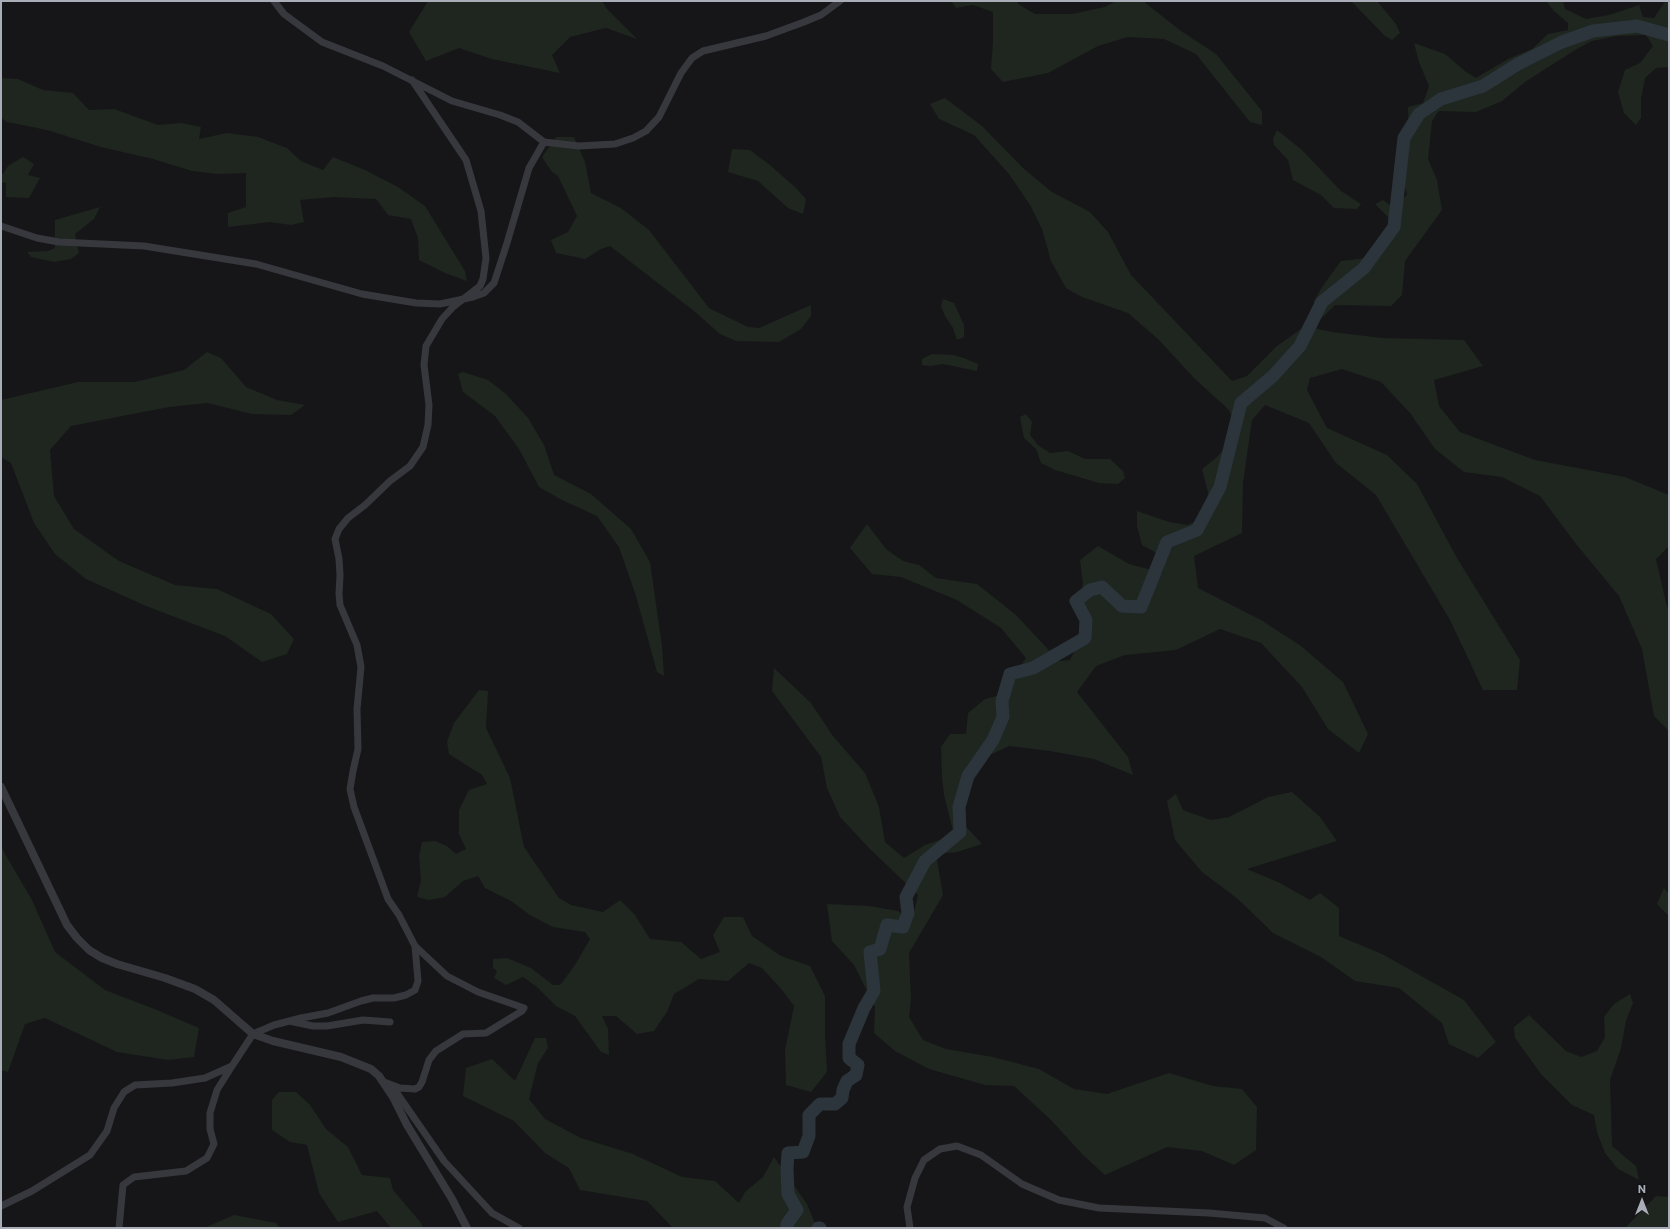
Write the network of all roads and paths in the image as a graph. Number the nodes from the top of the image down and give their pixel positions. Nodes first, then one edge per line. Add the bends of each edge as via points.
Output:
1 (274, 1) edge
2 (840, 1) edge
3 (412, 80) junction
4 (544, 142) junction
5 (1, 226) edge
6 (463, 299) junction
7 (1, 787) edge
8 (415, 946) junction
9 (289, 1021) junction
10 (390, 1022) dead end
11 (252, 1034) junction
12 (232, 1066) junction
13 (384, 1082) junction
14 (392, 1086) junction
15 (1, 1206) edge
16 (120, 1228) edge
17 (467, 1228) edge
18 (519, 1228) edge
19 (910, 1228) edge
20 (1284, 1228) edge

1 - 3 street via 284,14 322,42
2 - 4 street via 821,15 804,22 766,36 703,51 692,58 681,73 659,117 646,131 633,138 615,144 579,146
3 - 4 street via 452,101 518,122
3 - 6 street via 466,160 481,211 486,258 483,279 480,286
4 - 6 street via 529,168 494,283 484,293
5 - 6 street via 59,242 144,246 256,264 362,294 404,302 432,305
6 - 8 street via 442,319 426,346 424,365 429,405 423,447 410,466 348,518 335,539 339,559 340,605 357,645 360,667 358,749 350,789 388,899
7 - 11 street via 67,925 76,938 102,958 196,989 214,1000
8 - 9 street via 418,981 415,990 394,998 373,998 328,1013
8 - 14 street via 447,976 478,992 523,1006 523,1009 486,1033 463,1034 440,1048 429,1060 419,1087 408,1090
9 - 10 street via 313,1026 363,1020
9 - 11 street
11 - 12 street
11 - 13 street via 362,1064 380,1076
12 - 15 street via 205,1078 135,1085 124,1092 114,1108 107,1131 90,1155 32,1191
12 - 16 street via 217,1090 210,1113 210,1129 214,1144 207,1158 186,1171 134,1177 123,1185
13 - 14 street
13 - 17 street
14 - 18 street via 444,1161 492,1213
19 - 20 street via 907,1206 915,1178 924,1160 940,1149 957,1146 981,1155 1022,1184 1059,1200 1099,1208 1265,1218

